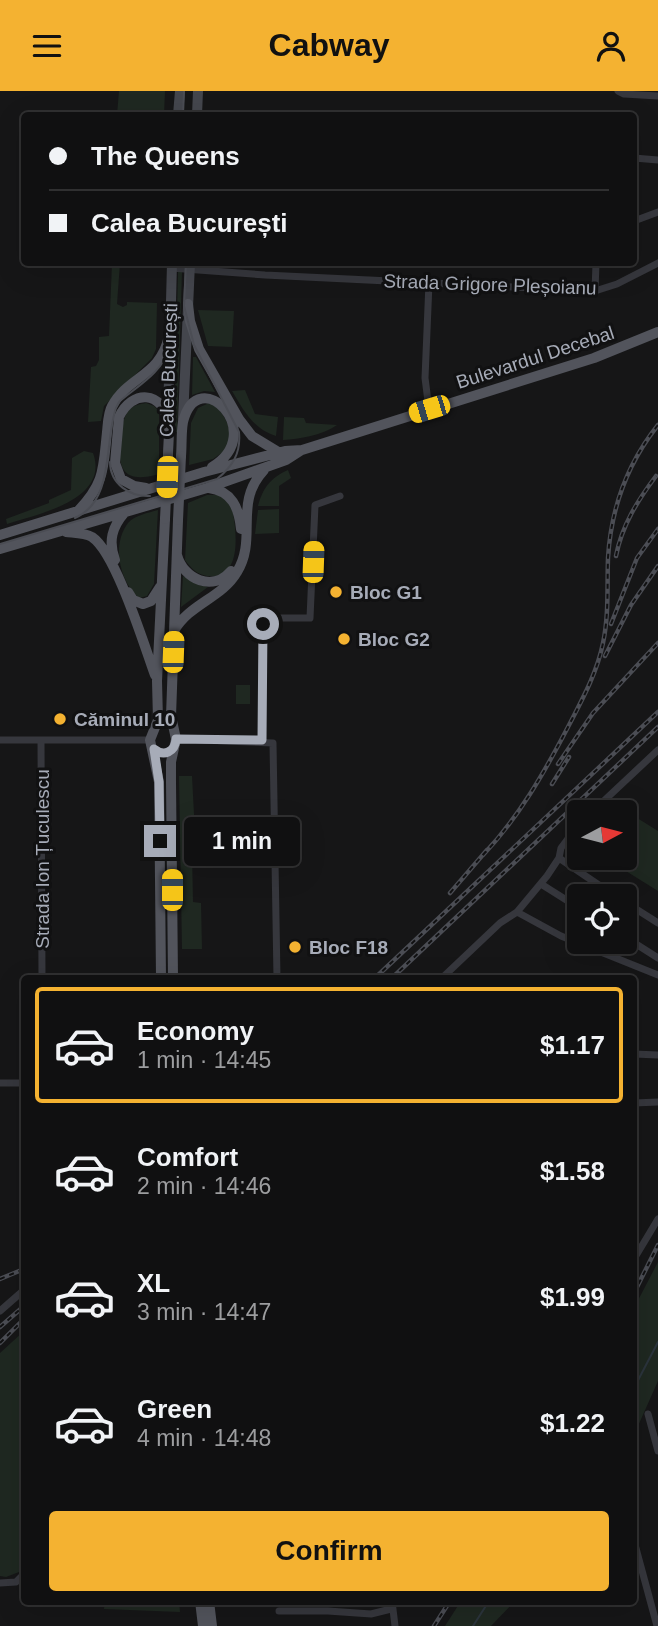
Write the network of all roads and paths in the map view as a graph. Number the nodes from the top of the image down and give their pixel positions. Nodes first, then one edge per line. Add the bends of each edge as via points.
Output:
1 (180, 91) edge
2 (198, 91) edge
3 (618, 91) edge
4 (658, 96) edge
5 (178, 112) edge
6 (197, 112) edge
7 (637, 157) edge
8 (658, 160) edge
9 (658, 212) edge
10 (637, 220) edge
11 (658, 263) edge
12 (172, 266) edge
13 (190, 266) edge
14 (596, 266) edge
15 (429, 283) junction
16 (595, 291) junction
17 (188, 304) junction
18 (658, 332) edge
19 (169, 336) junction
20 (429, 409) junction
21 (168, 422) junction
22 (183, 423) junction
23 (302, 450) junction
24 (280, 453) junction
25 (271, 465) junction
26 (204, 472) junction
27 (151, 488) junction
28 (206, 488) junction
29 (340, 496) dead end
30 (126, 511) junction
31 (77, 512) junction
32 (59, 531) junction
33 (0, 535) edge
34 (0, 549) edge
35 (176, 549) junction
36 (162, 584) junction
37 (174, 631) junction
38 (157, 681) junction
39 (0, 740) edge
40 (41, 740) junction
41 (153, 740) junction
42 (174, 740) junction
43 (262, 740) junction
44 (658, 750) edge
45 (605, 800) edge
46 (567, 840) edge
47 (559, 859) junction
48 (541, 884) junction
49 (597, 884) edge
50 (567, 900) edge
51 (637, 910) edge
52 (517, 912) junction
53 (658, 923) edge
54 (637, 945) edge
55 (658, 958) edge
56 (42, 975) edge
57 (161, 975) edge
58 (173, 975) edge
59 (277, 975) edge
60 (445, 975) edge
61 (658, 975) edge
62 (637, 1054) edge
63 (658, 1055) edge
64 (0, 1083) edge
65 (21, 1083) edge
66 (658, 1102) edge
67 (637, 1103) edge
68 (658, 1219) edge
69 (637, 1254) edge
70 (21, 1293) edge
71 (0, 1311) edge
72 (648, 1414) dead end
73 (658, 1451) edge
74 (637, 1552) edge
75 (21, 1577) edge
76 (0, 1583) edge
77 (200, 1605) edge
78 (209, 1605) edge
79 (391, 1605) edge
80 (279, 1611) dead end
81 (203, 1626) edge
82 (212, 1626) edge
83 (395, 1626) edge
84 (657, 1626) edge

1 - 5 main road
2 - 6 main road
3 - 4 street
7 - 8 street
9 - 10 street
11 - 16 street, Strada Grigore Pleșoianu
12 - 19 main road, Calea București
13 - 15 street, Strada Grigore Pleșoianu
13 - 17 main road, Calea București
14 - 16 street
15 - 16 street, Strada Grigore Pleșoianu
15 - 20 street via 425,378
17 - 22 main road, Calea București
17 - 24 main road via 198,348 239,419 252,436
18 - 20 main road, Bulevardul Decebal via 594,358
19 - 21 main road, Calea București
19 - 31 main road via 158,364 120,395 110,410 102,476
20 - 23 main road, Bulevardul Decebal
21 - 27 main road via 161,404 144,397 128,404 120,417 114,455 118,474 134,486
21 - 36 main road, Calea București, bridge
22 - 26 main road via 191,404 203,399 213,398 227,411 233,443 223,461
22 - 35 main road, Calea București, bridge
23 - 24 main road, Bulevardul Decebal
23 - 25 main road, Bulevardul Decebal
24 - 26 main road, Bulevardul Decebal
25 - 28 main road, Bulevardul Decebal
25 - 37 main road via 254,481 248,497 239,569 219,592 179,621
26 - 27 main road, Bulevardul Decebal
27 - 31 main road, Bulevardul Decebal
28 - 30 main road, Bulevardul Decebal
28 - 35 main road via 220,490 240,515 236,563 221,581 211,583 183,568
29 - 43 street via 315,505 310,618 268,618 263,624
30 - 32 main road, Bulevardul Decebal
30 - 36 main road via 113,528 112,551 128,594 143,604 151,601
31 - 33 main road, Bulevardul Decebal
32 - 34 main road, Bulevardul Decebal
32 - 38 main road via 87,535 101,546
35 - 37 main road, Calea București
36 - 38 main road, Calea București
37 - 42 main road, Calea București
38 - 41 main road, Calea București via 158,720
39 - 40 street
40 - 41 street
40 - 56 street, Strada Ion Țuculescu
41 - 42 main road via 162,727
41 - 42 main road via 162,753
41 - 57 main road, Calea București via 159,782
42 - 43 street
42 - 58 main road, Calea București
43 - 59 street via 273,743
44 - 45 street
46 - 47 street
47 - 48 street
47 - 49 street
48 - 50 street
48 - 52 street
51 - 53 street
52 - 60 street
52 - 61 street via 561,936
54 - 55 street
62 - 63 street
64 - 65 street
66 - 67 street
68 - 69 street
70 - 71 street
72 - 73 street
74 - 84 street
75 - 76 street
77 - 81 main road
78 - 82 main road
79 - 80 street via 371,1614
79 - 83 street

